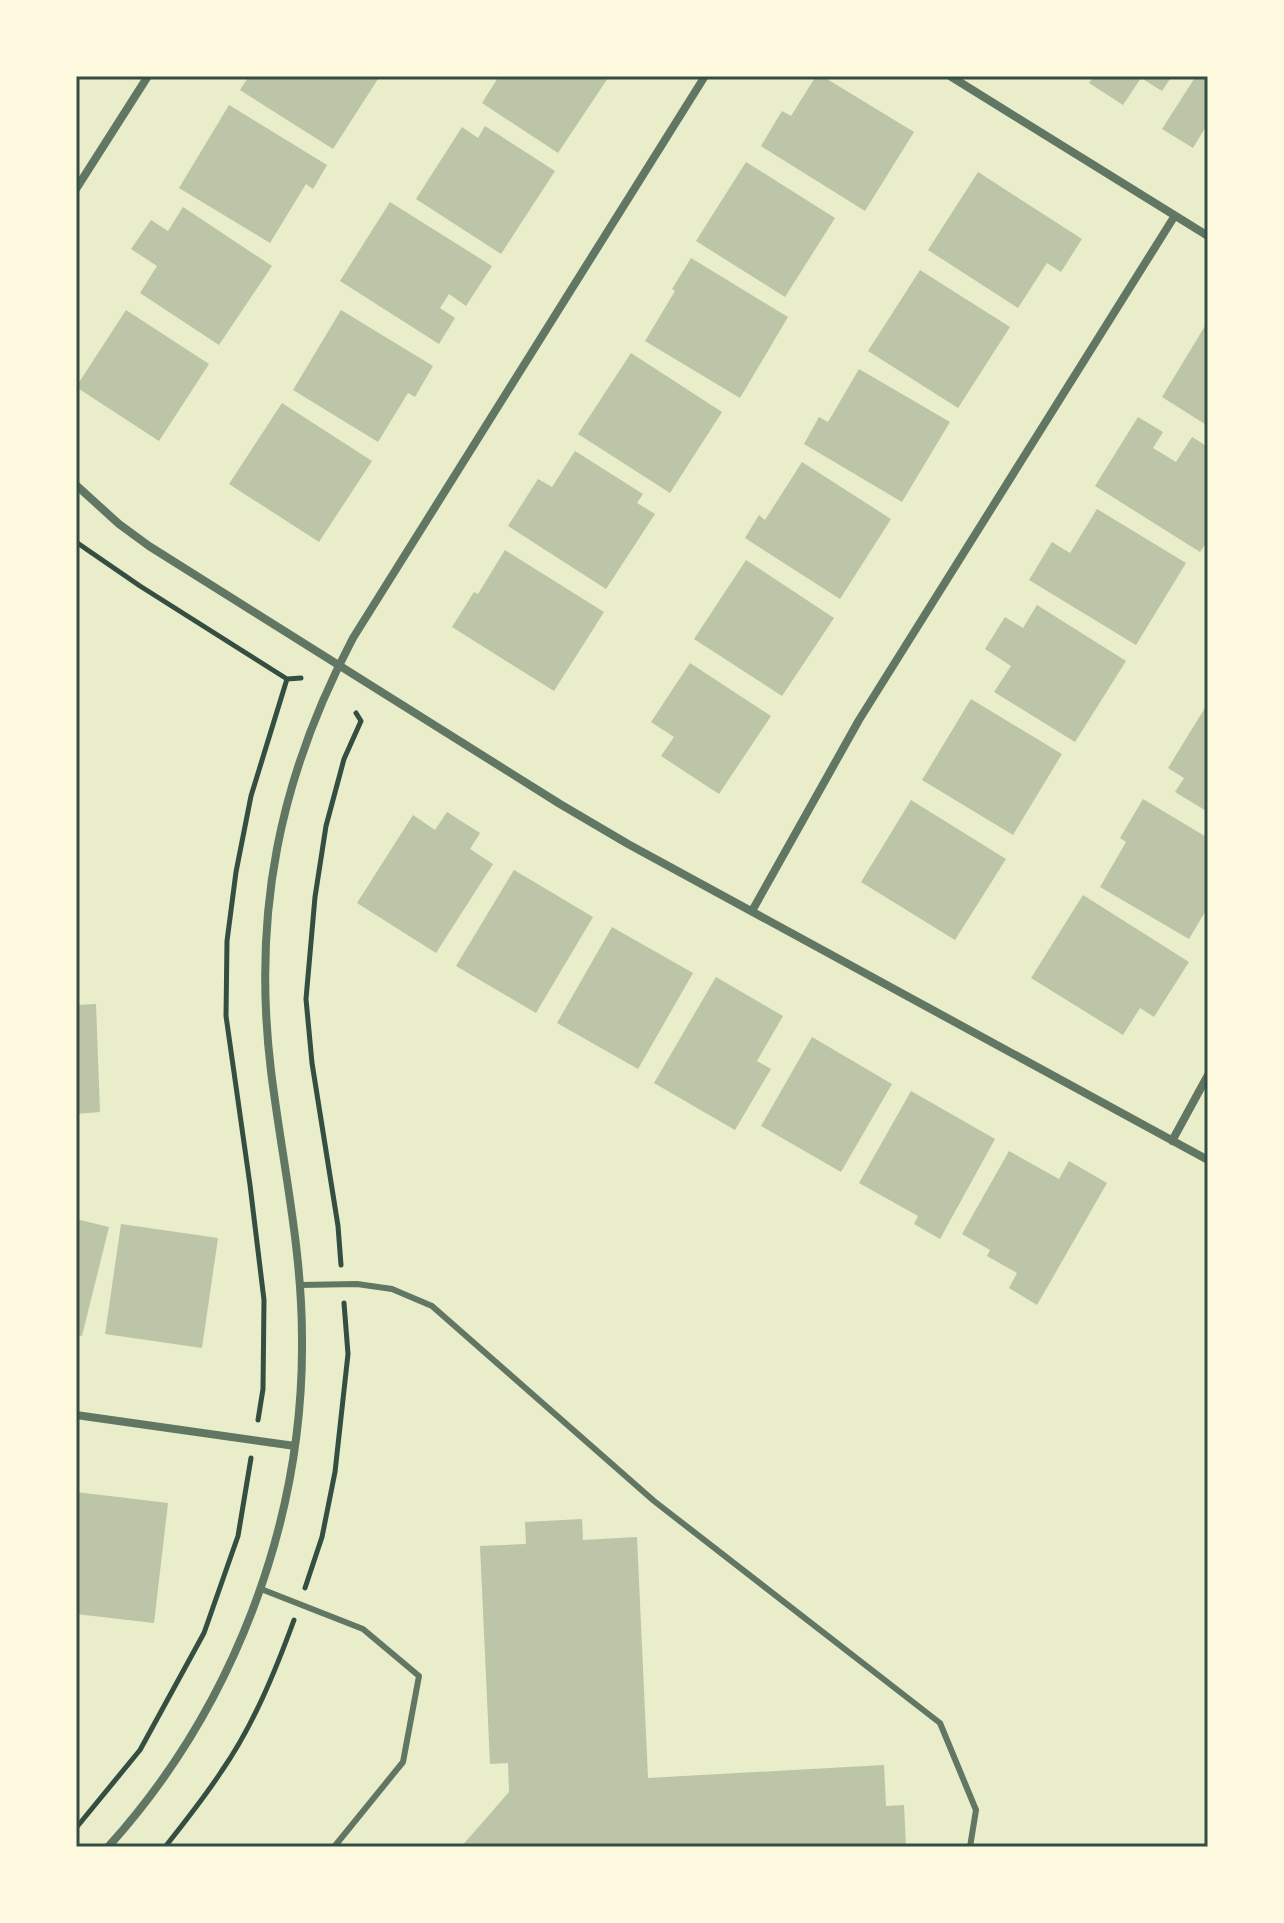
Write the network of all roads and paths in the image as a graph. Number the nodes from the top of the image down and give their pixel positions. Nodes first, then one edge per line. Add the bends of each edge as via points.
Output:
1 (148, 76) edge
2 (705, 76) edge
3 (950, 76) edge
4 (76, 189) edge
5 (1174, 217) junction
6 (1208, 236) edge
7 (76, 485) edge
8 (76, 542) edge
9 (339, 665) junction
10 (301, 678) dead end
11 (287, 679) junction
12 (752, 911) junction
13 (1208, 1075) edge
14 (1172, 1141) junction
15 (1208, 1160) edge
16 (300, 1285) junction
17 (76, 1415) edge
18 (254, 1440) junction
19 (295, 1446) junction
20 (261, 1589) junction
21 (76, 1828) edge
22 (108, 1847) edge
23 (334, 1847) edge
24 (970, 1847) edge

1 - 4 street
2 - 9 street
3 - 5 street
5 - 6 street
5 - 12 street via 859,720
7 - 9 street via 149,546
8 - 11 path
9 - 12 street via 560,804
9 - 16 street via 288,795 266,933 266,1025
10 - 11 path
11 - 18 path via 251,796 227,941 226,1016 264,1300 263,1389
12 - 14 street
13 - 14 street
14 - 15 street
16 - 19 street
16 - 24 lane via 392,1289 432,1306 654,1501 940,1723 976,1810
17 - 18 street
18 - 19 street
18 - 21 path via 238,1536 204,1633 140,1750
19 - 20 street
20 - 22 street via 237,1649 187,1742
20 - 23 lane via 363,1629 419,1676 403,1762

